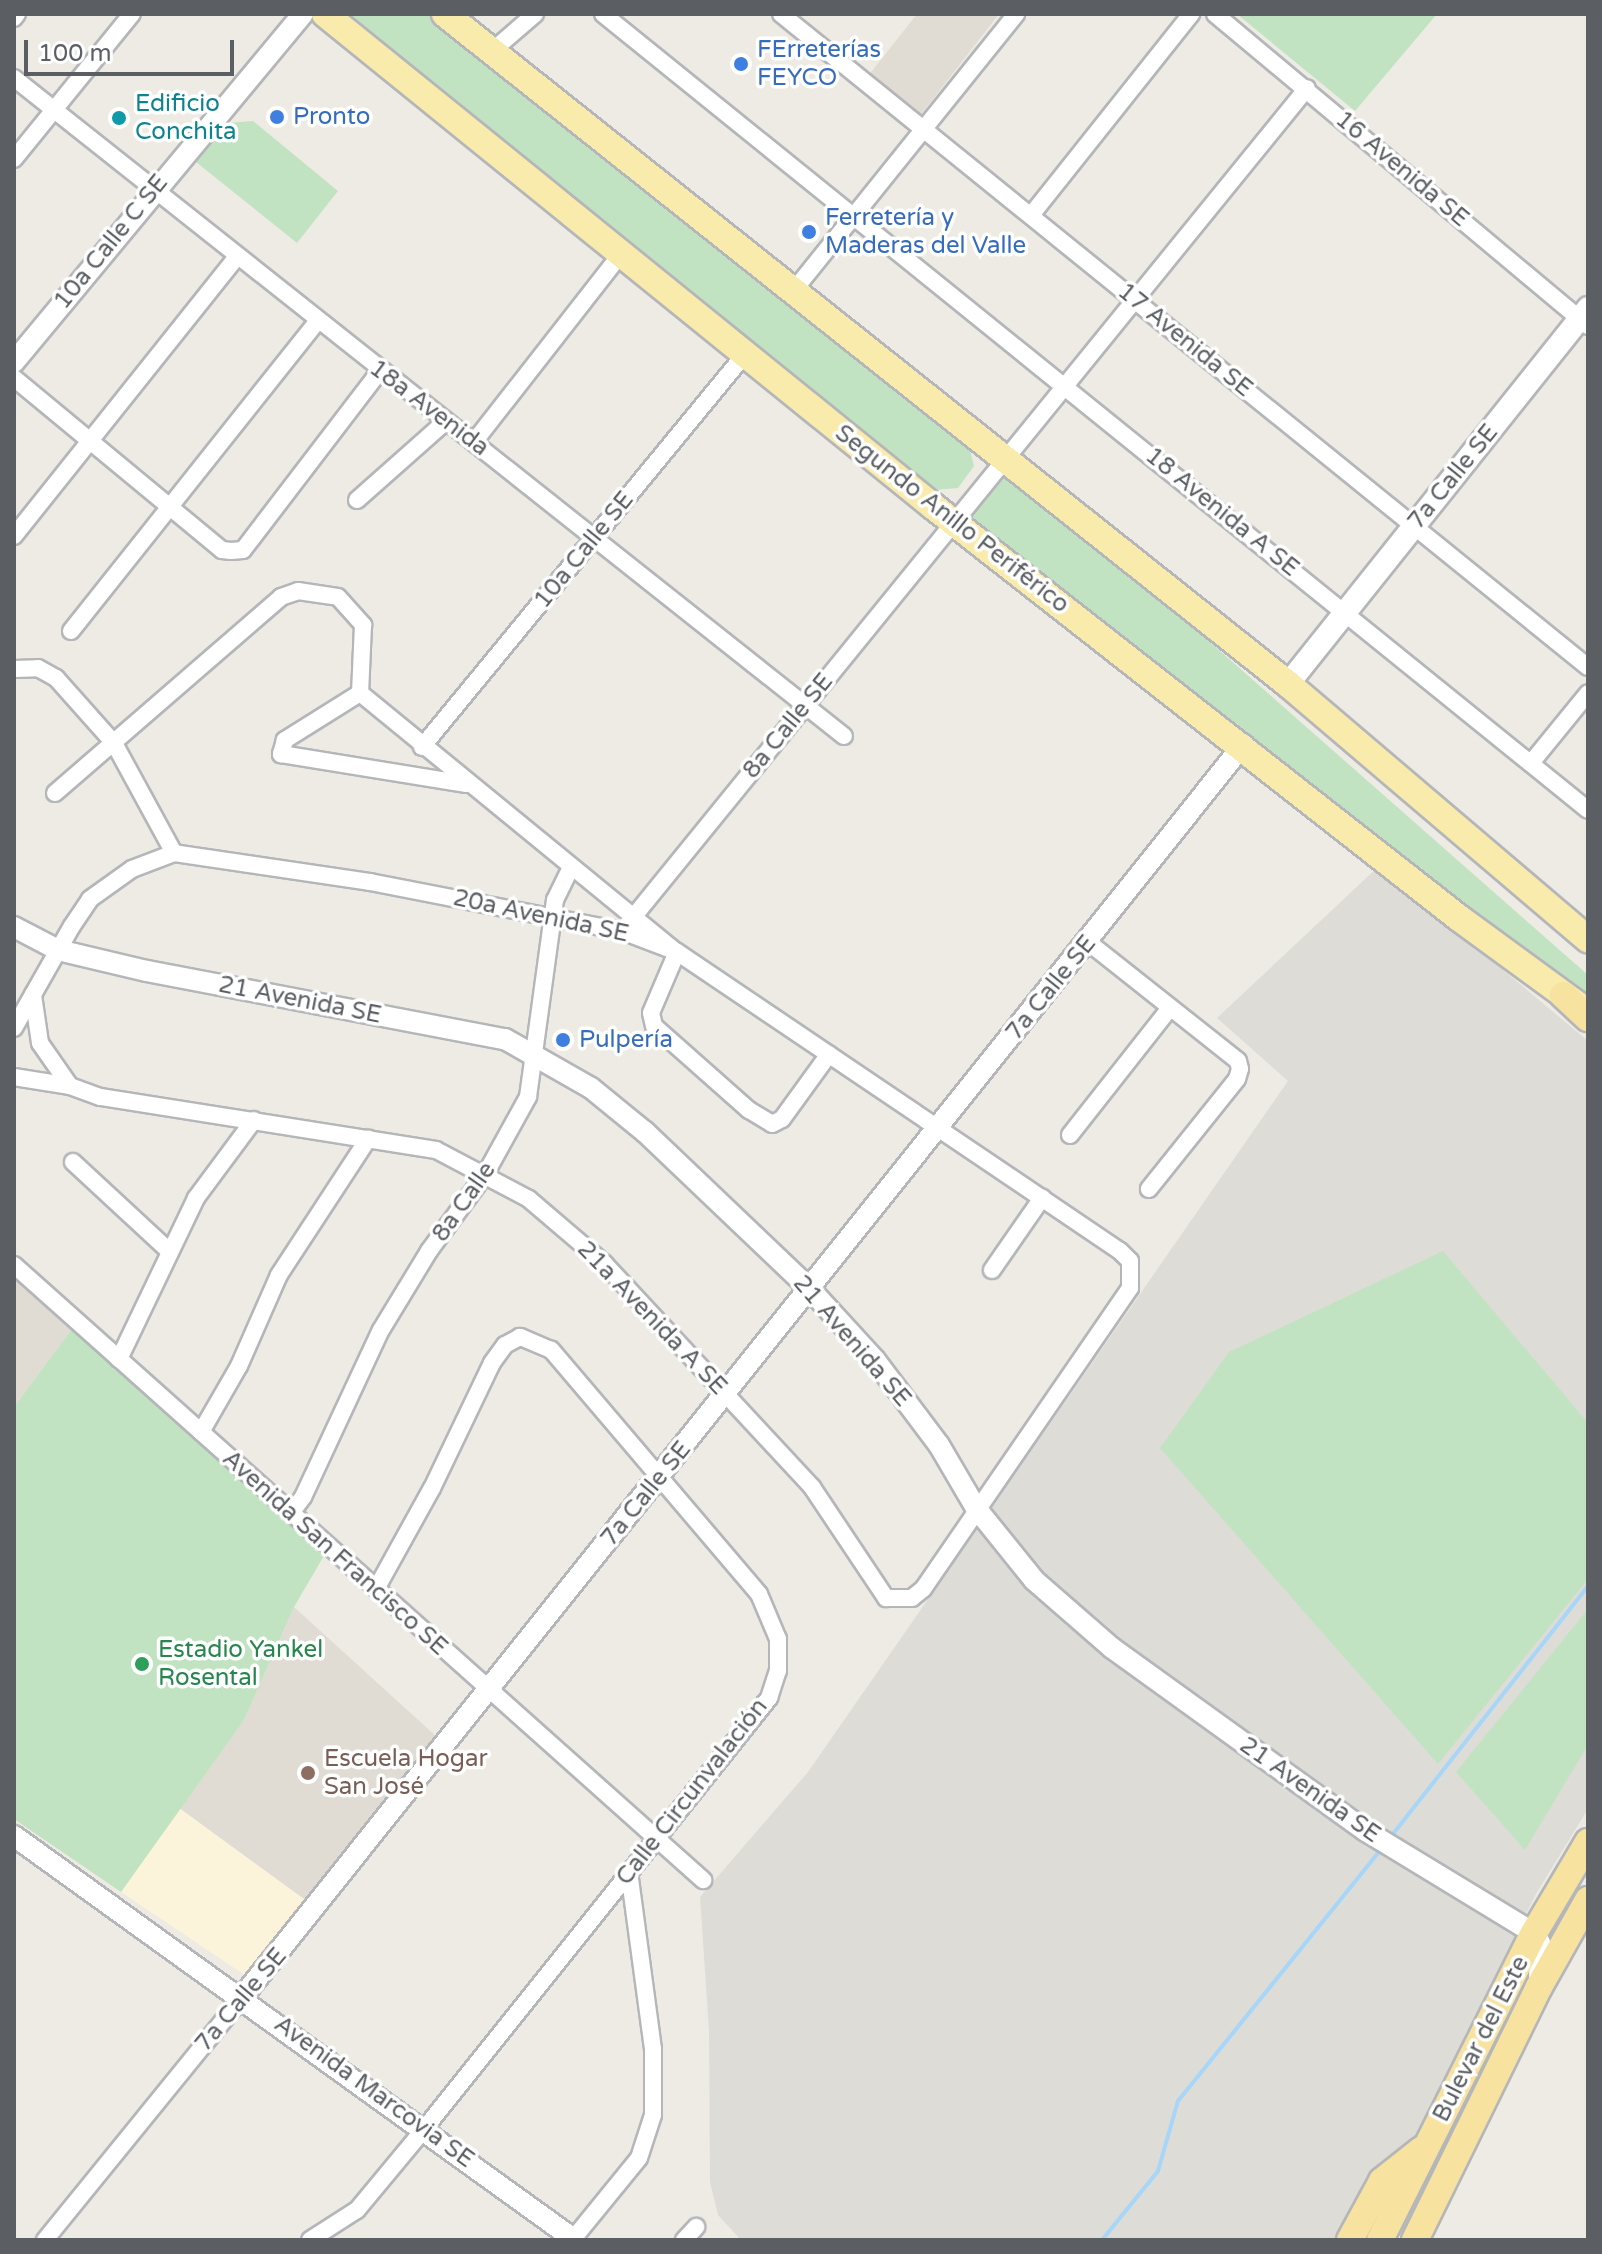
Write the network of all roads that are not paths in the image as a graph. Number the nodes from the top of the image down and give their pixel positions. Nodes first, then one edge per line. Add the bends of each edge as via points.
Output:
1 (132, 14) edge
2 (303, 14) edge
3 (325, 14) edge
4 (445, 14) edge
5 (535, 14) edge
6 (603, 14) edge
7 (781, 14) edge
8 (1016, 14) edge
9 (1191, 14) edge
10 (1215, 14) edge
11 (491, 52) junction
12 (14, 78) edge
13 (1307, 88) junction
14 (55, 108) junction
15 (923, 128) junction
16 (14, 159) edge
17 (154, 189) junction
18 (1032, 214) junction
19 (854, 216) junction
20 (621, 254) junction
21 (236, 258) junction
22 (795, 289) junction
23 (1135, 299) junction
24 (1585, 318) edge
25 (317, 322) junction
26 (745, 354) junction
27 (14, 362) edge
28 (380, 371) junction
29 (14, 378) edge
30 (1066, 385) junction
31 (445, 422) junction
32 (92, 438) junction
33 (474, 442) junction
34 (1005, 460) junction
35 (357, 500) dead end
36 (172, 508) junction
37 (954, 522) junction
38 (1414, 526) junction
39 (14, 536) edge
40 (596, 536) junction
41 (1346, 612) junction
42 (71, 631) dead end
43 (1588, 667) edge
44 (14, 669) edge
45 (1288, 684) junction
46 (360, 693) junction
47 (1588, 693) edge
48 (806, 704) junction
49 (844, 736) dead end
50 (114, 743) junction
51 (1243, 745) junction
52 (422, 747) junction
53 (1531, 763) junction
54 (469, 785) junction
55 (55, 793) dead end
56 (1588, 810) edge
57 (174, 853) junction
58 (570, 869) junction
59 (554, 915) junction
60 (627, 924) junction
61 (14, 927) edge
62 (1588, 939) edge
63 (1088, 942) junction
64 (58, 950) junction
65 (677, 952) junction
66 (33, 995) junction
67 (1563, 995) joint
68 (1170, 1008) junction
69 (1588, 1015) edge
70 (14, 1028) edge
71 (533, 1051) junction
72 (829, 1054) junction
73 (14, 1077) edge
74 (70, 1086) junction
75 (254, 1120) junction
76 (939, 1128) junction
77 (1070, 1135) dead end
78 (368, 1139) junction
79 (73, 1162) dead end
80 (486, 1173) junction
81 (1149, 1189) dead end
82 (1042, 1198) junction
83 (168, 1250) junction
84 (14, 1265) edge
85 (992, 1270) dead end
86 (809, 1288) junction
87 (119, 1359) junction
88 (727, 1395) junction
89 (201, 1432) junction
90 (661, 1474) junction
91 (976, 1508) junction
92 (291, 1513) junction
93 (376, 1589) junction
94 (487, 1689) junction
95 (14, 1836) edge
96 (657, 1839) junction
97 (1588, 1842) edge
98 (629, 1872) junction
99 (703, 1880) dead end
100 (1588, 1900) edge
101 (1534, 1933) junction
102 (1539, 1987) junction
103 (243, 1996) junction
104 (425, 2128) junction
105 (1427, 2146) junction
106 (1433, 2202) junction
107 (696, 2227) dead end
108 (45, 2240) edge
109 (310, 2240) edge
110 (574, 2240) edge
111 (684, 2240) edge
112 (1350, 2240) edge
113 (1380, 2240) edge
114 (1415, 2240) edge
115 (1427, 2240) edge

1 - 14 street
2 - 17 street, 10a Calle C SE
3 - 20 main road, Segundo Anillo Periférico
4 - 11 main road
5 - 11 street
6 - 19 street, 18 Avenida A SE
7 - 15 street, 17 Avenida SE
8 - 15 street
9 - 18 street
10 - 13 street, 16 Avenida SE
11 - 22 main road
12 - 14 street, 18a Avenida
13 - 23 street
13 - 24 street, 16 Avenida SE
14 - 16 street
14 - 17 street, 18a Avenida
15 - 18 street, 17 Avenida SE
15 - 19 street
17 - 21 street, 18a Avenida
17 - 27 street, 10a Calle C SE
18 - 23 street, 17 Avenida SE
19 - 22 street
19 - 30 street, 18 Avenida A SE
20 - 26 main road, Segundo Anillo Periférico
20 - 33 street
21 - 25 street, 18a Avenida
21 - 32 street
22 - 34 main road
23 - 30 street
23 - 38 street, 17 Avenida SE
24 - 38 main road, 7a Calle SE
25 - 28 street, 18a Avenida
25 - 36 street
26 - 37 main road, Segundo Anillo Periférico
26 - 40 street, 10a Calle SE
28 - 31 street, 18a Avenida
28 - 36 street via 243,550 222,550
29 - 32 street
30 - 34 street
30 - 41 street, 18 Avenida A SE
31 - 33 street, 18a Avenida
31 - 35 street
32 - 36 street
32 - 39 street
33 - 40 street, 18a Avenida
34 - 37 street, 8a Calle SE
34 - 45 main road
36 - 42 street
37 - 48 street, 8a Calle SE
37 - 51 main road, Segundo Anillo Periférico
38 - 41 main road, 7a Calle SE
38 - 43 street, 17 Avenida SE
40 - 48 street, 18a Avenida
40 - 52 street, 10a Calle SE
41 - 45 main road, 7a Calle SE
41 - 53 street, 18 Avenida A SE
44 - 50 street via 38,668 56,678
45 - 62 main road
46 - 50 street via 363,625 338,597 298,591 281,597
46 - 52 street
46 - 54 street via 285,740 279,751 289,757
47 - 53 street
48 - 49 street, 18a Avenida
48 - 60 street, 8a Calle SE
50 - 55 street
50 - 57 street
51 - 63 street, 7a Calle SE
51 - 67 main road, Segundo Anillo Periférico
52 - 54 street
53 - 56 street, 18 Avenida A SE
54 - 58 street
57 - 59 street, 20a Avenida SE
57 - 64 street via 107,883 90,899
58 - 59 street, 8a Calle
58 - 60 street
59 - 60 street, 20a Avenida SE
59 - 71 street, 8a Calle
60 - 65 street, 20a Avenida SE
61 - 64 street, 21 Avenida SE
63 - 68 street
63 - 76 street, 7a Calle SE
64 - 66 street
64 - 71 street, 21 Avenida SE via 505,1039
65 - 72 street, 20a Avenida SE
65 - 72 street via 651,1013 654,1026 761,1120 772,1124 782,1119
66 - 70 street
66 - 74 street via 40,1043
67 - 69 highway
68 - 77 street
68 - 81 street via 1238,1061 1240,1069
71 - 80 street, 8a Calle via 528,1097
71 - 86 street, 21 Avenida SE via 645,1132
72 - 76 street, 20a Avenida SE
73 - 74 street, 21a Avenida A SE
74 - 75 street, 21a Avenida A SE via 100,1097
75 - 78 street, 21a Avenida A SE
75 - 83 street via 196,1198
76 - 82 street, 20a Avenida SE
76 - 86 street, 7a Calle SE
78 - 80 street, 21a Avenida A SE via 436,1150
78 - 89 street via 279,1275 233,1378
79 - 83 street
80 - 88 street, 21a Avenida A SE via 529,1199 605,1264
80 - 92 street, 8a Calle via 429,1251 381,1330
82 - 85 street
82 - 91 street, 20a Avenida SE via 1120,1251 1133,1273 1121,1301
83 - 87 street
84 - 87 street, Avenida San Francisco SE
86 - 88 street, 7a Calle SE
86 - 91 street, 21 Avenida SE via 875,1360 939,1445
87 - 89 street, Avenida San Francisco SE
88 - 90 street, 7a Calle SE
88 - 91 street, 21a Avenida A SE via 812,1487 886,1598 912,1598 923,1589
89 - 92 street, Avenida San Francisco SE
90 - 93 street, Calle Circunvalación via 551,1350 520,1337 505,1345 492,1363
90 - 94 street, 7a Calle SE
90 - 96 street, Calle Circunvalación via 759,1594 778,1639 778,1671 769,1698
91 - 101 street, 21 Avenida SE via 1034,1580 1112,1648 1366,1831
92 - 93 street, Avenida San Francisco SE
93 - 94 street, Avenida San Francisco SE
94 - 96 street, Avenida San Francisco SE
94 - 103 street, 7a Calle SE via 430,1769
95 - 103 street, Avenida Marcovia SE
96 - 98 street, Calle Circunvalación
96 - 99 street, Avenida San Francisco SE
97 - 101 highway, Bulevar del Este
98 - 104 street, Calle Circunvalación
98 - 110 street via 653,2049 653,2115 639,2158
100 - 102 highway, Bulevar del Este
101 - 102 street via 1540,1943
101 - 105 highway, Bulevar del Este
102 - 106 highway, Bulevar del Este
103 - 104 street, Avenida Marcovia SE
103 - 108 street, 7a Calle SE
104 - 109 street, Calle Circunvalación via 357,2210
104 - 110 street, Avenida Marcovia SE
105 - 112 highway via 1382,2181
105 - 113 highway, Bulevar del Este
106 - 114 highway, Bulevar del Este
106 - 115 highway
107 - 111 street

